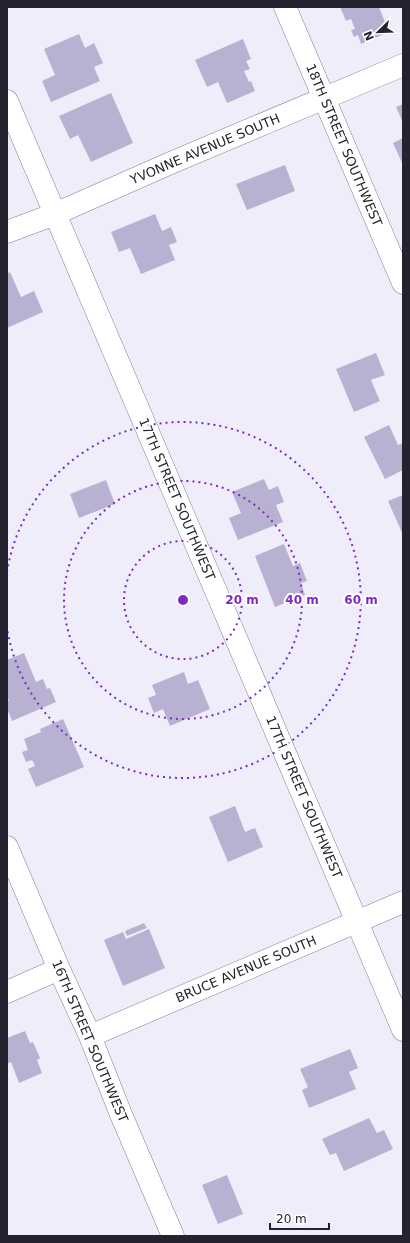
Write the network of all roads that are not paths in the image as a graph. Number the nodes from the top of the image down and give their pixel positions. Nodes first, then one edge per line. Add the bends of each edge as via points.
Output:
1 (285, 7) edge
2 (403, 65) edge
3 (324, 99) junction
4 (7, 101) edge
5 (55, 214) junction
6 (7, 232) edge
7 (403, 283) edge
8 (7, 847) edge
9 (403, 902) edge
10 (357, 922) junction
11 (59, 969) junction
12 (7, 992) edge
13 (403, 1030) edge
14 (90, 1036) junction
15 (173, 1236) edge

1 - 3 street, 18TH STREET SOUTHWEST
2 - 3 street, YVONNE AVENUE SOUTH
3 - 5 street, YVONNE AVENUE SOUTH
3 - 7 street, 18TH STREET SOUTHWEST
4 - 5 street, 17TH STREET SOUTHWEST
5 - 6 street, YVONNE AVENUE SOUTH
5 - 10 street, 17TH STREET SOUTHWEST
8 - 11 street, 16TH STREET SOUTHWEST
9 - 10 street, BRUCE AVENUE SOUTH
10 - 13 street, 17TH STREET SOUTHWEST
10 - 14 street, BRUCE AVENUE SOUTH
11 - 12 street
11 - 14 street, 16TH STREET SOUTHWEST
14 - 15 street, 16TH STREET SOUTHWEST

